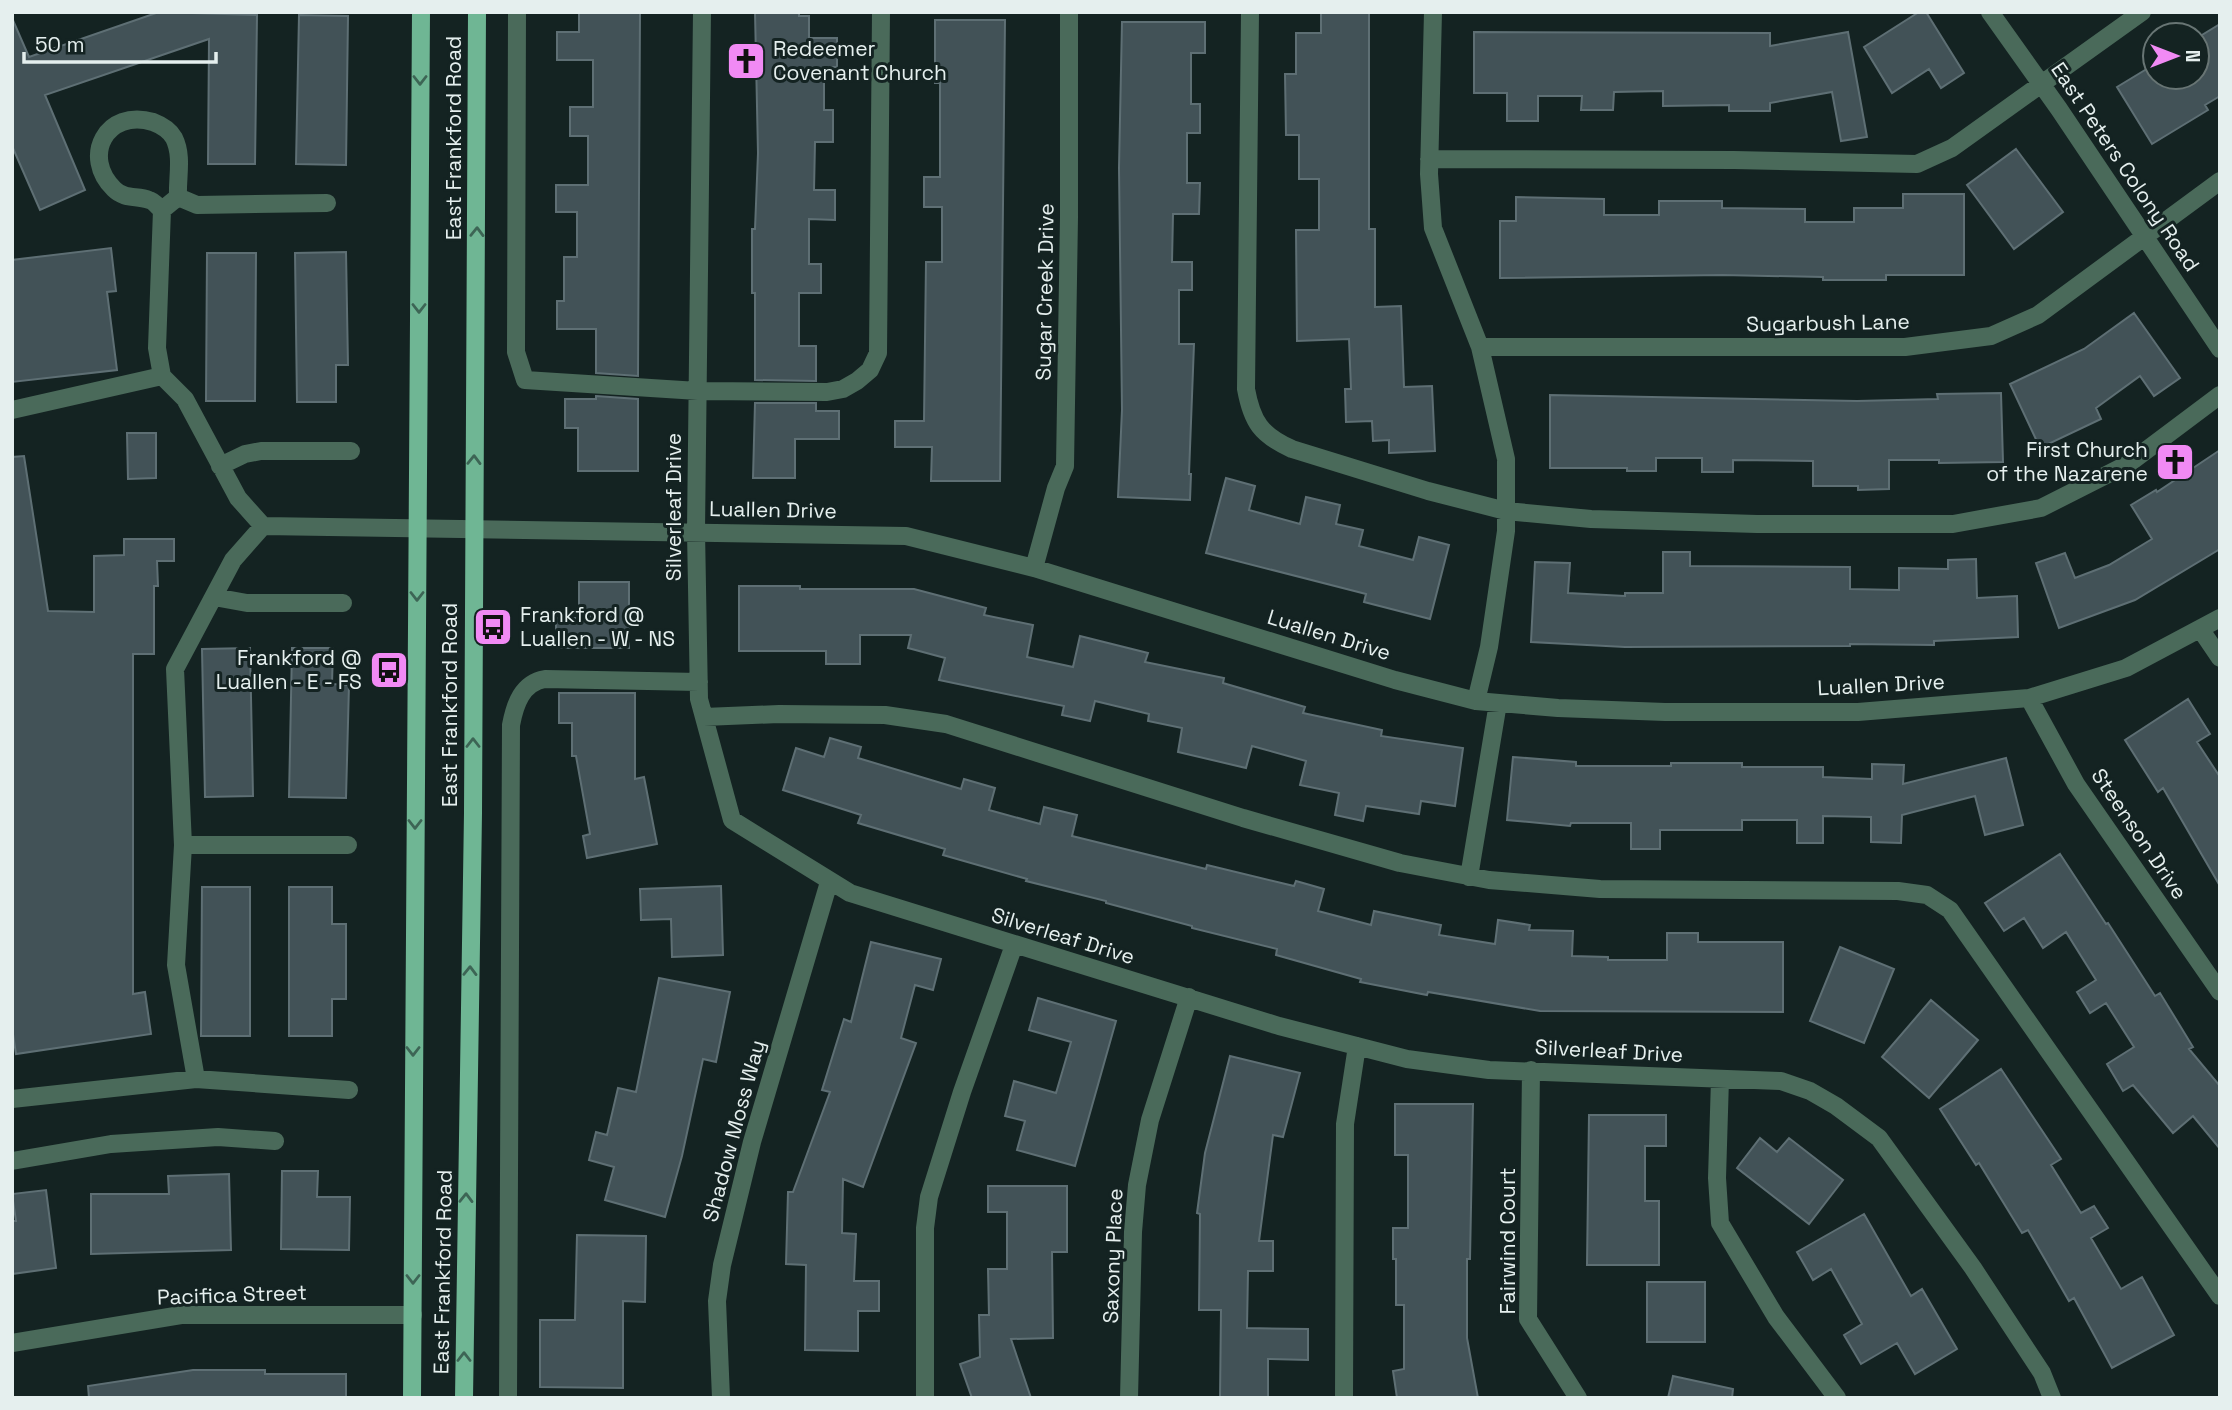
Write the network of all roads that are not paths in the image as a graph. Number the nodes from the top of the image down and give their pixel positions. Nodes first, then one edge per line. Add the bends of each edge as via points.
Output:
1 (421, 12) edge
2 (477, 12) edge
3 (517, 12) edge
4 (702, 12) edge
5 (881, 12) edge
6 (1069, 12) edge
7 (1250, 12) edge
8 (1433, 12) edge
9 (1990, 12) edge
10 (2142, 12) edge
11 (2041, 83) junction
12 (1429, 159) junction
13 (2220, 181) edge
14 (178, 197) junction
15 (327, 204) dead end
16 (162, 210) junction
17 (2145, 235) junction
18 (1480, 347) junction
19 (2220, 349) edge
20 (162, 376) junction
21 (698, 391) junction
22 (2220, 395) edge
23 (12, 410) edge
24 (351, 450) dead end
25 (220, 466) junction
26 (1506, 511) junction
27 (263, 526) junction
28 (417, 528) junction
29 (473, 528) junction
30 (696, 531) junction
31 (1034, 568) junction
32 (214, 597) junction
33 (344, 603) dead end
34 (2220, 618) edge
35 (2201, 630) junction
36 (2220, 658) edge
37 (699, 682) junction
38 (2029, 698) junction
39 (1476, 701) junction
40 (1498, 703) junction
41 (704, 718) junction
42 (183, 845) junction
43 (348, 845) dead end
44 (1469, 877) junction
45 (829, 882) junction
46 (1014, 945) junction
47 (2220, 992) edge
48 (1189, 998) junction
49 (1357, 1046) junction
50 (1531, 1070) junction
51 (196, 1079) junction
52 (1720, 1079) junction
53 (349, 1090) dead end
54 (12, 1098) edge
55 (275, 1141) dead end
56 (12, 1161) edge
57 (2220, 1296) edge
58 (413, 1315) junction
59 (12, 1342) edge
60 (411, 1398) edge
61 (464, 1398) edge
62 (508, 1398) edge
63 (721, 1398) edge
64 (925, 1398) edge
65 (1129, 1398) edge
66 (1344, 1398) edge
67 (1578, 1398) edge
68 (1838, 1398) edge
69 (2052, 1398) edge

1 -> 28 main road, East Frankford Road
29 -> 2 main road, East Frankford Road
3 - 21 street via 516,352 525,380
4 - 21 street, Silverleaf Drive
5 - 21 street via 878,353 870,370 843,390 827,392
6 - 31 street, Sugar Creek Drive via 1065,466
7 - 26 street via 1246,389 1250,410 1272,440 1292,449
8 - 12 street
9 - 11 street, East Peters Colony Road
10 - 11 street
11 - 12 street via 1952,148 1917,164
11 - 17 street, East Peters Colony Road
12 - 18 street via 1433,228
13 - 17 street, Sugarbush Lane
14 - 15 street via 197,205
14 - 16 street
14 - 16 street via 180,158 174,138 161,125 139,118 122,121 106,133 98,154 101,172 114,190 127,198 150,200
16 - 20 street via 157,348
17 - 18 street, Sugarbush Lane via 2038,315 1991,336 1905,347
17 - 19 street, East Peters Colony Road
18 - 26 street via 1506,459
20 - 23 street
20 - 25 street via 185,399
21 - 30 street, Silverleaf Drive
22 - 26 street via 2128,464 2041,508 1953,524 1591,519
24 - 25 street via 261,450
25 - 27 street via 238,498
26 - 39 street via 1489,647
27 - 28 street, Luallen Drive
27 - 32 street via 233,560
28 - 29 street, Luallen Drive
28 -> 58 main road, East Frankford Road
29 - 30 street, Luallen Drive
61 -> 29 main road, East Frankford Road
30 - 31 street, Luallen Drive via 906,536
30 - 37 street, Silverleaf Drive
31 - 39 street, Luallen Drive
32 - 33 street via 247,603
32 - 42 street via 176,669
34 - 35 street, Luallen Drive
35 - 36 street
35 - 38 street, Luallen Drive via 2126,668
37 - 41 street, Silverleaf Drive
37 - 62 street via 545,679 535,681 514,706
38 - 40 street, Luallen Drive via 1858,712 1665,712
38 - 47 street, Steenson Drive via 2076,784
39 - 40 street, Luallen Drive
40 - 44 street
41 - 44 street via 779,713 872,715 946,724 1256,821 1400,863
41 - 45 street, Silverleaf Drive via 732,820
42 - 43 street
42 - 51 street via 176,965
44 - 57 street via 1600,889 1927,895 1950,910
45 - 46 street, Silverleaf Drive via 850,893
45 - 63 street, Shadow Moss Way via 752,1142 722,1265 717,1301
46 - 48 street, Silverleaf Drive
46 - 64 street via 929,1197
48 - 49 street, Silverleaf Drive
48 - 65 street, Saxony Place via 1150,1120 1138,1185
49 - 50 street, Silverleaf Drive via 1407,1059 1489,1070
49 - 66 street via 1345,1124
50 - 52 street, Silverleaf Drive
50 - 67 street, Fairwind Court via 1528,1319
51 - 53 street
51 - 54 street
52 - 68 street via 1720,1223 1776,1317
52 - 69 street, Silverleaf Drive via 1780,1081 1810,1091 1879,1138 1973,1268 2042,1373
55 - 56 street via 218,1137 111,1144
58 - 59 street, Pacifica Street via 181,1315
58 - 60 main road, East Frankford Road

